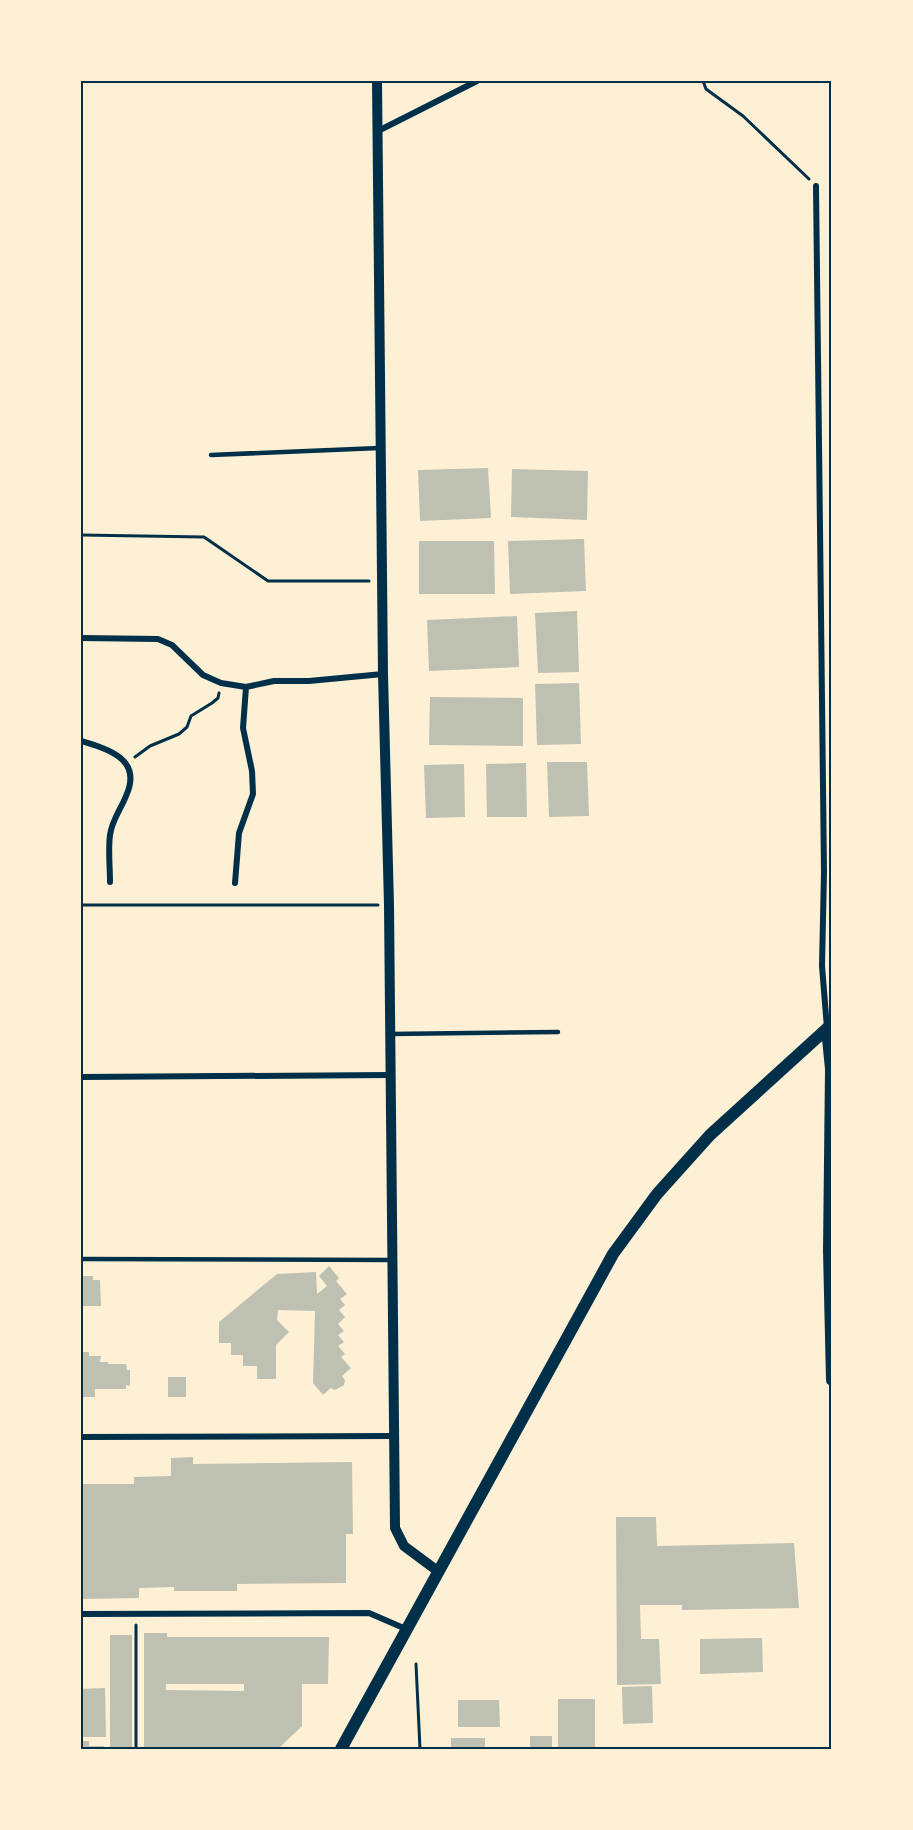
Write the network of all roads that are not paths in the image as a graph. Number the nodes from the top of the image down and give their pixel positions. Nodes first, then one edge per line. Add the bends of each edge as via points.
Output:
1 (376, 81) edge
2 (477, 81) edge
3 (377, 131) junction
4 (816, 186) road end
5 (382, 448) junction
6 (211, 455) dead end
7 (81, 638) edge
8 (383, 674) junction
9 (246, 687) junction
10 (81, 741) edge
11 (110, 882) dead end
12 (235, 883) dead end
13 (829, 1027) edge
14 (558, 1032) dead end
15 (390, 1034) junction
16 (390, 1075) junction
17 (81, 1077) edge
18 (831, 1251) edge
19 (81, 1259) edge
20 (392, 1260) junction
21 (832, 1380) edge
22 (393, 1436) junction
23 (81, 1437) edge
24 (438, 1572) junction
25 (81, 1614) edge
26 (406, 1629) junction
27 (340, 1749) edge

1 - 3 street
2 - 3 street
3 - 5 street
4 - 13 street via 822,966
5 - 6 lane
5 - 8 street
7 - 9 street via 158,639 172,645 203,675
8 - 9 street via 274,681
8 - 15 street
9 - 12 street via 243,728 253,794 239,833
10 - 11 street via 117,754 126,762 130,778 110,834
13 - 18 main road
13 - 24 main road via 710,1135 657,1194 613,1254
14 - 15 lane
15 - 16 street
16 - 17 street
16 - 20 street
18 - 21 main road
19 - 20 lane
20 - 22 street
22 - 23 street
22 - 24 street via 395,1528 404,1546
24 - 26 main road
25 - 26 street via 369,1613
26 - 27 main road

